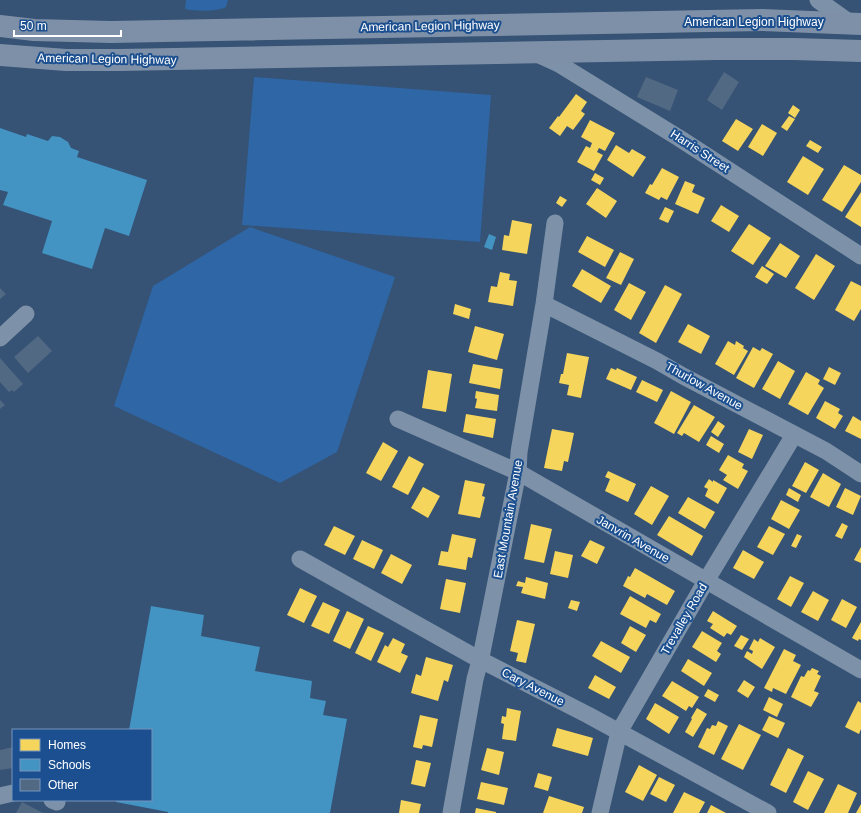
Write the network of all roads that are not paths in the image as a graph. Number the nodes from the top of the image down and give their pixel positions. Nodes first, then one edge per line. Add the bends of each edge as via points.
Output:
1 (818, 0) edge
2 (855, 23) edge
3 (0, 26) edge
4 (861, 52) edge
5 (535, 53) junction
6 (0, 55) edge
7 (555, 223) dead end
8 (861, 256) edge
9 (544, 304) junction
10 (26, 314) dead end
11 (0, 338) edge
12 (398, 419) dead end
13 (794, 435) junction
14 (518, 472) junction
15 (861, 474) edge
16 (300, 559) dead end
17 (706, 581) junction
18 (480, 660) junction
19 (861, 670) edge
20 (619, 732) junction
21 (12, 793) edge
22 (0, 796) edge
23 (451, 813) edge
24 (600, 813) edge
25 (768, 813) edge

1 - 2 street
2 - 3 highway, American Legion Highway via 755,20 111,32 34,30
4 - 5 highway, American Legion Highway via 768,49
5 - 6 highway, American Legion Highway via 119,60 66,60
5 - 8 street, Harris Street via 559,64 698,150
7 - 9 street, East Mountain Avenue
9 - 13 street, Thurlow Avenue
9 - 14 street, East Mountain Avenue
10 - 11 street
12 - 14 street, Janvrin Avenue
13 - 15 street, Thurlow Avenue
13 - 17 street, Trevalley Road
14 - 17 street, Janvrin Avenue
14 - 18 street, East Mountain Avenue
16 - 18 street, Cary Avenue
17 - 19 street, Janvrin Avenue
17 - 20 street, Trevalley Road
18 - 20 street, Cary Avenue
18 - 23 street, East Mountain Avenue
20 - 24 street, Trevalley Road
20 - 25 street, Cary Avenue
21 - 22 street

